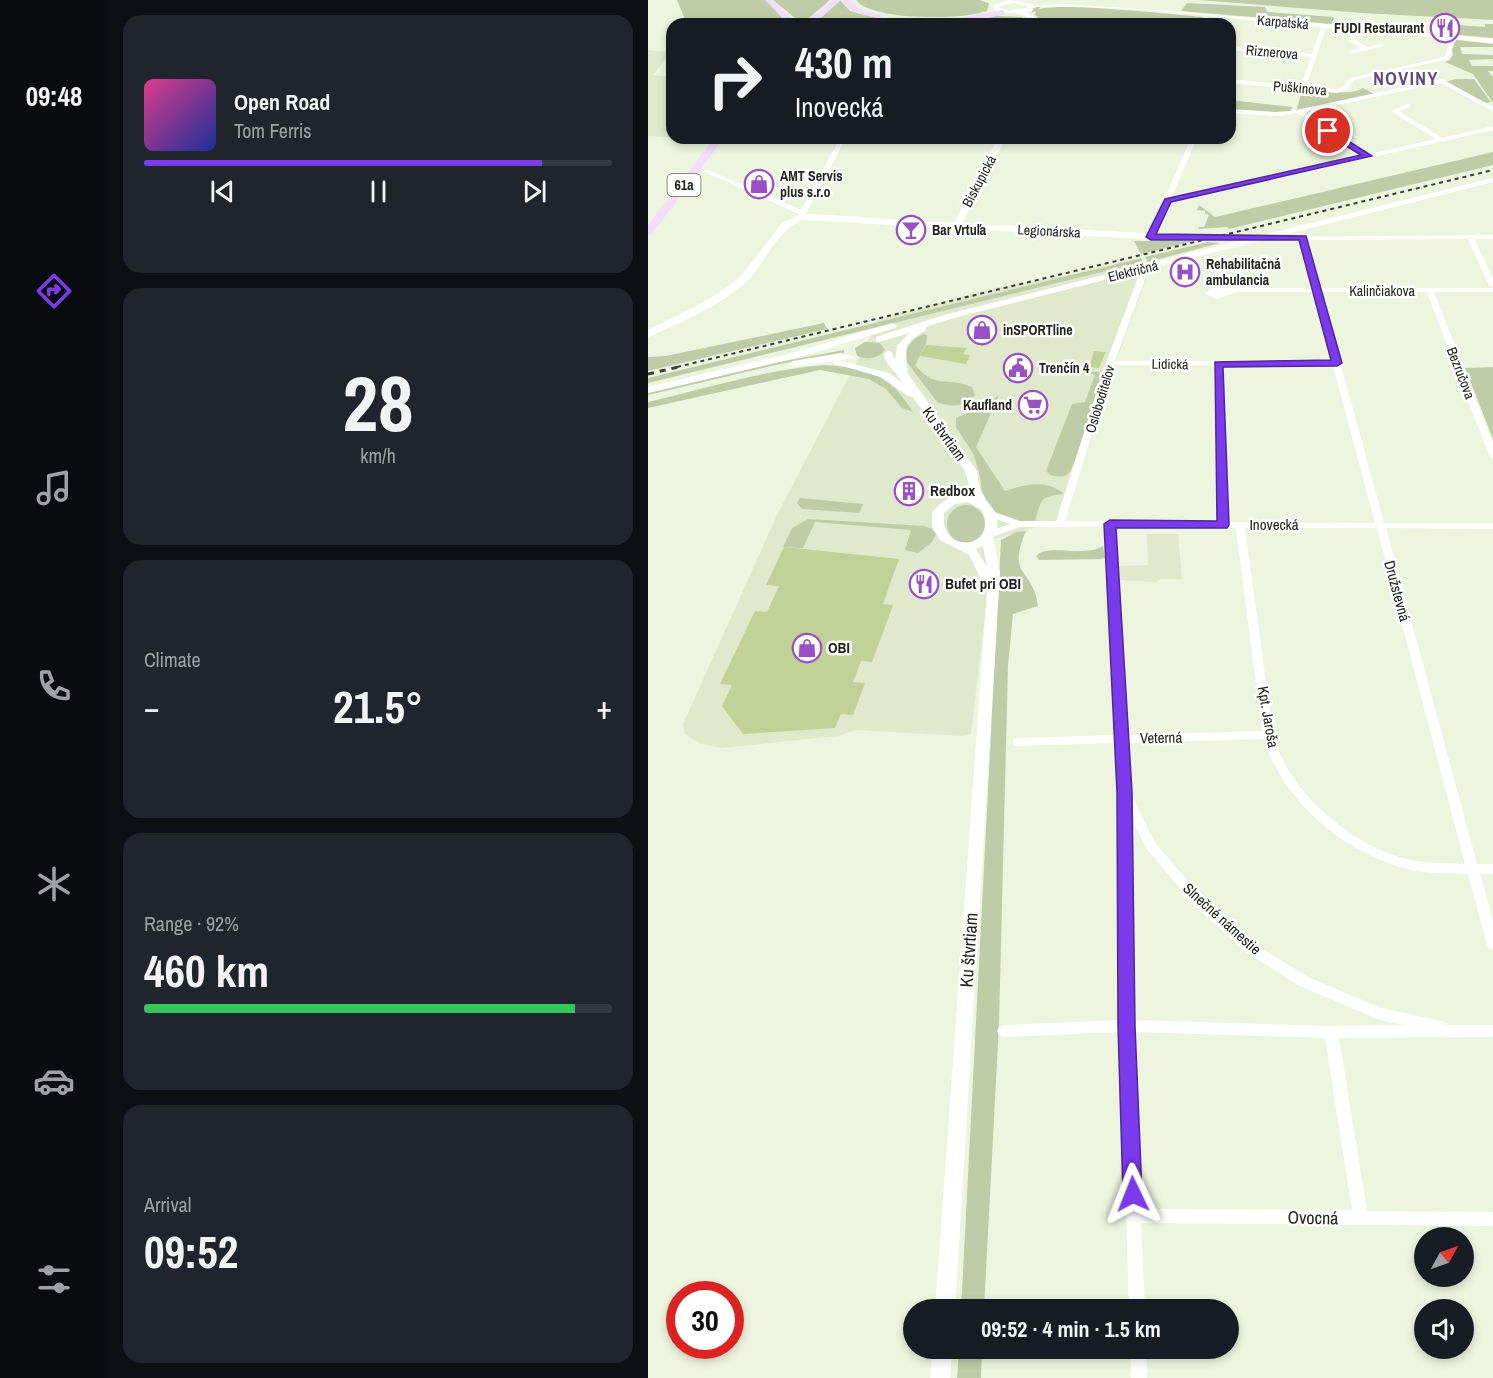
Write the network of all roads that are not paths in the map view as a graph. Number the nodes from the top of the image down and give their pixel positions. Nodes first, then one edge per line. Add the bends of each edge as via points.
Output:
1 (769, 0) edge
2 (837, 0) edge
3 (847, 0) edge
4 (989, 0) edge
5 (1031, 6) junction
6 (1000, 7) junction
7 (1022, 12) junction
8 (1208, 15) junction
9 (788, 18) edge
10 (816, 18) edge
11 (897, 18) edge
12 (973, 18) edge
13 (1032, 18) edge
14 (1206, 18) edge
15 (1324, 26) junction
16 (1356, 28) junction
17 (1453, 37) junction
18 (1493, 41) edge
19 (1381, 46) dead end
20 (1236, 49) edge
21 (1366, 49) junction
22 (1350, 52) dead end
23 (1314, 56) junction
24 (1236, 82) edge
25 (1303, 88) junction
26 (1408, 106) dead end
27 (1493, 109) edge
28 (1236, 111) edge
29 (1299, 112) junction
30 (1493, 128) edge
31 (1442, 140) junction
32 (714, 144) edge
33 (840, 144) edge
34 (999, 144) edge
35 (1192, 144) edge
36 (1368, 156) junction
37 (706, 171) dead end
38 (1493, 180) edge
39 (1168, 201) junction
40 (802, 216) junction
41 (957, 225) junction
42 (1306, 226) junction
43 (648, 232) edge
44 (1151, 237) junction
45 (1470, 237) junction
46 (1493, 237) edge
47 (1205, 238) junction
48 (1257, 238) junction
49 (1303, 238) junction
50 (1324, 238) junction
51 (1215, 249) junction
52 (1143, 274) dead end
53 (1493, 285) edge
54 (1235, 290) dead end
55 (1493, 290) edge
56 (1317, 291) junction
57 (1430, 291) junction
58 (947, 317) junction
59 (914, 327) junction
60 (648, 334) edge
61 (879, 339) junction
62 (850, 352) junction
63 (882, 355) junction
64 (795, 360) junction
65 (1110, 363) junction
66 (1337, 363) junction
67 (1218, 364) junction
68 (905, 378) junction
69 (648, 390) edge
70 (917, 397) junction
71 (648, 398) edge
72 (1493, 455) edge
73 (971, 471) junction
74 (956, 499) junction
75 (982, 502) junction
76 (991, 514) junction
77 (1019, 524) junction
78 (1060, 524) junction
79 (1110, 524) junction
80 (1223, 525) junction
81 (1240, 525) junction
82 (1380, 526) junction
83 (1493, 526) edge
84 (990, 537) junction
85 (963, 546) junction
86 (992, 590) junction
87 (1269, 735) junction
88 (1120, 739) junction
89 (1018, 742) dead end
90 (1125, 792) junction
91 (1472, 868) junction
92 (1493, 869) edge
93 (1493, 944) edge
94 (1126, 1026) junction
95 (1004, 1031) dead end
96 (1462, 1031) junction
97 (1493, 1031) edge
98 (1331, 1032) junction
99 (1134, 1216) junction
100 (1361, 1219) junction
101 (1493, 1219) edge
102 (946, 1299) edge
103 (1137, 1299) edge
104 (941, 1359) edge
105 (1138, 1359) edge
106 (940, 1378) edge
107 (1139, 1378) edge

1 - 9 main road
2 - 10 main road
3 - 11 main road via 862,12
4 - 6 street
5 - 6 street via 1019,1
5 - 7 street
5 - 8 street, Karpatská
6 - 7 street
6 - 12 main road
7 - 13 street
8 - 14 street
8 - 15 street, Karpatská
15 - 16 street, Karpatská
15 - 23 street
16 - 17 street, Karpatská
16 - 21 street via 1352,41
17 - 18 street, Karpatská
17 - 25 street, Puškinova via 1443,60 1352,79 1342,90
19 - 21 street
20 - 23 street, Riznerova
21 - 22 street
23 - 25 street
24 - 25 street, Puškinova
26 - 31 street via 1394,111
27 - 29 street via 1442,81
28 - 29 street
29 - 36 street
30 - 31 street
31 - 36 street
32 - 43 main road, 61a
33 - 40 street
34 - 41 street, Biskupická
35 - 39 street
36 - 39 street
37 - 40 street, Legionárska
38 - 42 street, Električná
39 - 44 street
40 - 41 street, Legionárska
40 - 60 street via 785,225 745,277 729,290
41 - 44 street, Legionárska
42 - 48 street, Električná
42 - 50 street via 1308,234
44 - 47 street, Legionárska
45 - 46 street, Legionárska
45 - 50 street, Legionárska
45 - 53 street
47 - 48 street, Legionárska
47 - 51 street via 1223,241
48 - 49 street, Legionárska
48 - 51 street, Električná
49 - 50 street, Legionárska
49 - 56 street, Družstevná
51 - 58 street, Električná
52 - 65 street, Osloboditeľov
54 - 56 street, Kalinčiakova
55 - 57 street, Kalinčiakova
56 - 57 street, Kalinčiakova
56 - 66 street, Družstevná
57 - 72 street, Bezručova
58 - 59 street, Električná
58 - 64 street via 899,324
58 - 68 street via 910,336 900,346
59 - 61 street, Električná
59 - 63 street, Električná
61 - 62 street, Električná via 861,340
61 - 63 street
62 - 63 street via 860,360
62 - 64 street
63 - 68 street, Ku štvrtiam
63 - 68 street, Ku štvrtiam
64 - 69 street
64 - 70 street, Ku štvrtiam via 835,362 870,370 885,375
64 - 71 street
65 - 67 street, Lidická
65 - 78 street, Osloboditeľov
66 - 67 street, Lidická
66 - 82 street, Družstevná
67 - 80 street
68 - 70 street, Ku štvrtiam
70 - 73 street, Ku štvrtiam
73 - 74 street, Ku štvrtiam via 965,489
73 - 75 street, Ku štvrtiam
74 - 75 street
74 - 85 street, Ku štvrtiam via 938,513 938,525 945,540
75 - 76 street, Ku štvrtiam
76 - 77 street, Inovecká
76 - 84 street, Ku štvrtiam via 994,528
77 - 78 street, Inovecká
77 - 84 street, Inovecká
78 - 79 street, Inovecká
79 - 80 street, Inovecká
79 - 88 street
80 - 81 street, Inovecká
81 - 82 street, Inovecká
81 - 87 street, Kpt. Jaroša
82 - 83 street, Inovecká
82 - 91 street, Družstevná
84 - 85 street
84 - 86 street, Ku štvrtiam
85 - 86 street, Ku štvrtiam via 974,553
86 - 102 street, Ku štvrtiam
87 - 88 street, Veterná
87 - 91 street, Kpt. Jaroša via 1277,761 1293,787 1341,831 1373,851 1405,864
88 - 89 street, Veterná
88 - 90 street
90 - 94 street
90 - 96 street, Slnečné námestie via 1151,846 1195,898 1248,947 1305,982 1380,1014
91 - 92 street, Kpt. Jaroša
91 - 93 street, Družstevná
94 - 95 street, Slnečné námestie
94 - 98 street, Slnečné námestie
94 - 99 street
96 - 97 street, Slnečné námestie
96 - 98 street, Slnečné námestie
98 - 100 street
99 - 100 street, Ovocná
99 - 103 street
100 - 101 street, Ovocná
104 - 106 street
105 - 107 street

